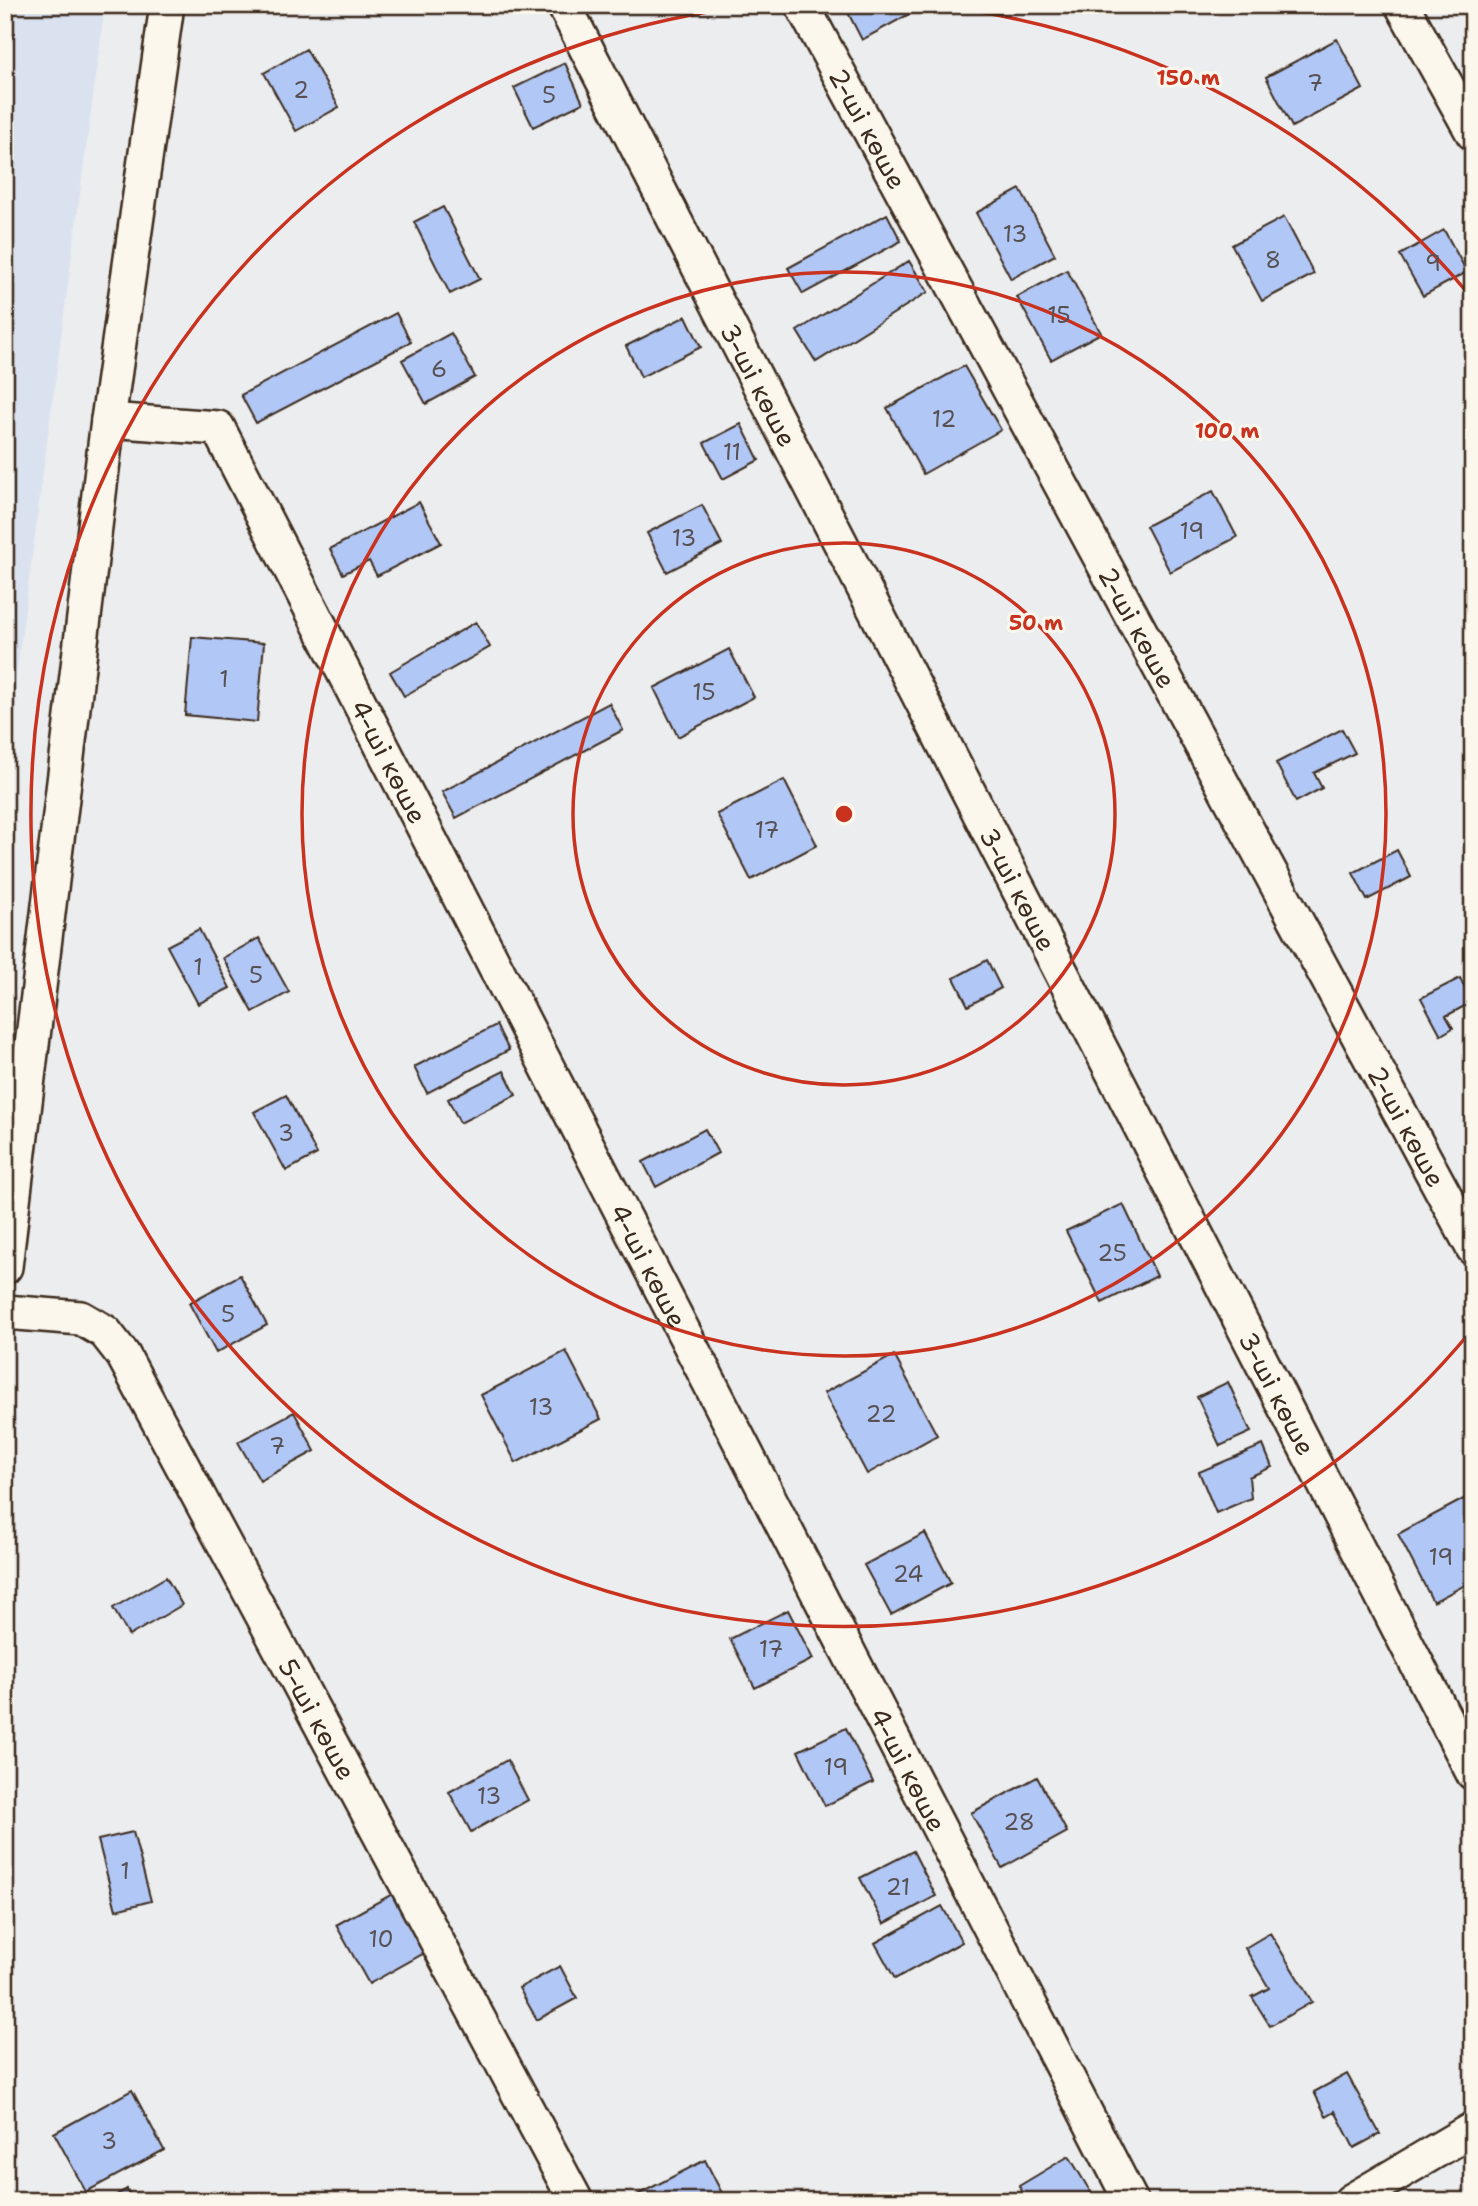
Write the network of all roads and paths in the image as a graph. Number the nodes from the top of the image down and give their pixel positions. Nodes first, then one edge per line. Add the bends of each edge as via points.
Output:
1 (167, 5) edge
2 (564, 5) edge
3 (802, 5) edge
4 (1402, 5) edge
5 (1473, 133) edge
6 (108, 420) junction
7 (1473, 1248) edge
8 (5, 1266) edge
9 (5, 1311) edge
10 (1473, 1773) edge
11 (1473, 2129) edge
12 (576, 2201) edge
13 (1130, 2201) edge
14 (1351, 2201) edge

1 - 6 street
2 - 10 street, 3-шi көше
3 - 7 street, 2-ші көше
4 - 5 street
6 - 8 street
6 - 13 street, 4-шi көше via 218,428
9 - 12 street, 5-шi көше via 81,1318 105,1332 122,1355
11 - 14 street

